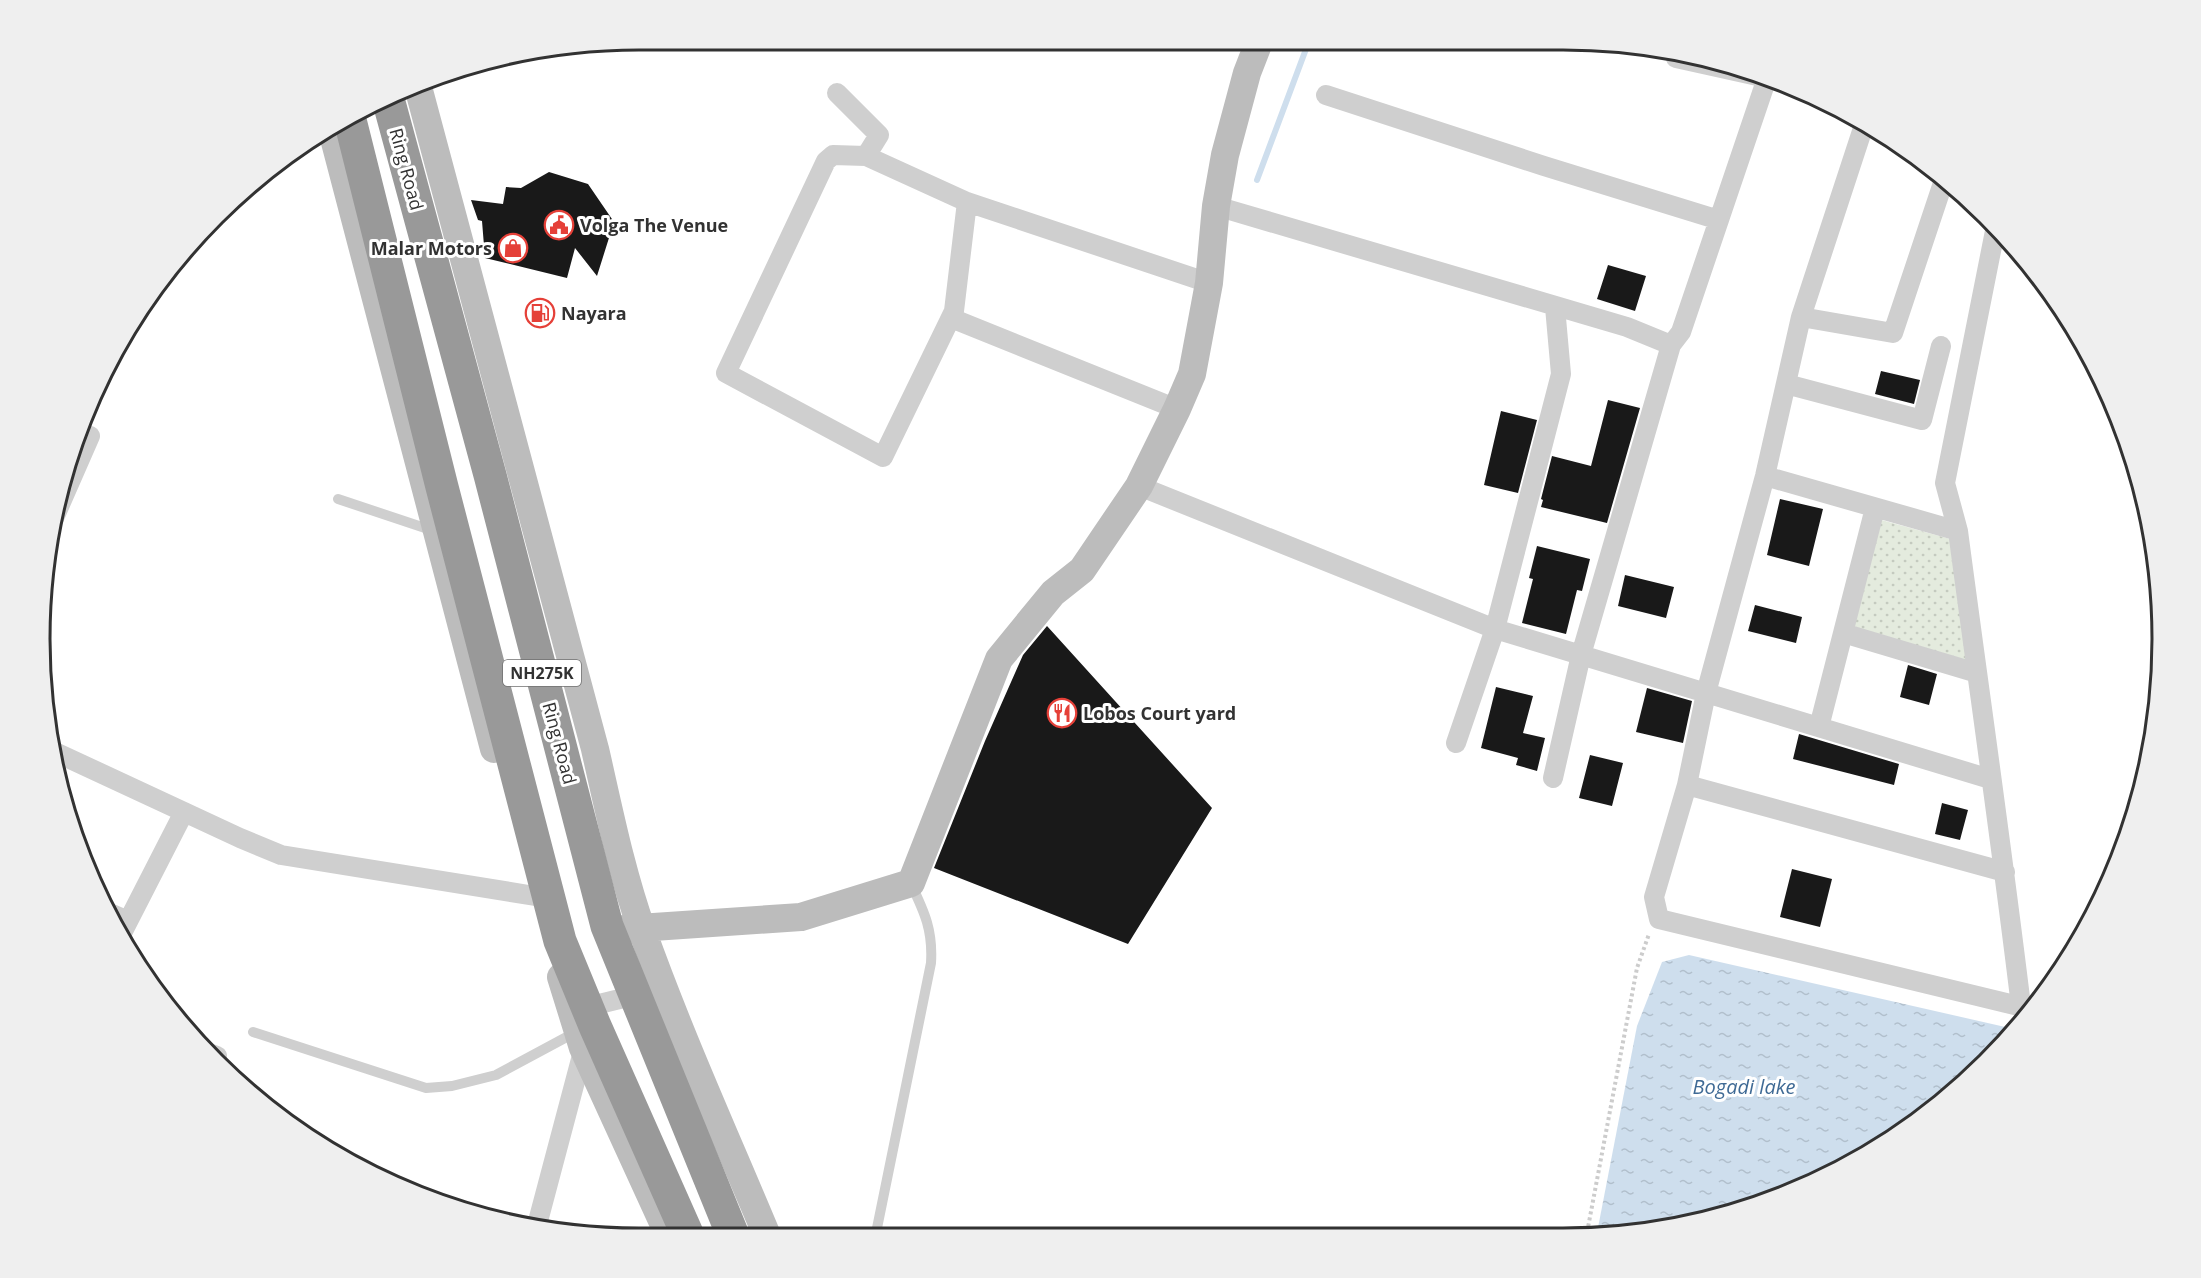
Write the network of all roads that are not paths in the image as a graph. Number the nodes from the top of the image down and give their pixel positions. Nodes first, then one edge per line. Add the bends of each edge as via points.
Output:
1 (1256, 50) edge
2 (1766, 86) edge
3 (419, 92) edge
4 (837, 93) dead end
5 (1326, 95) dead end
6 (390, 105) edge
7 (351, 124) edge
8 (1862, 131) edge
9 (333, 135) edge
10 (866, 156) junction
11 (1941, 188) edge
12 (967, 202) junction
13 (1216, 206) junction
14 (1719, 220) junction
15 (1994, 238) edge
16 (1209, 284) junction
17 (1555, 307) junction
18 (1801, 317) junction
19 (951, 318) junction
20 (1671, 345) junction
21 (1941, 346) dead end
22 (1786, 384) junction
23 (1177, 409) junction
24 (90, 436) dead end
25 (74, 472) edge
26 (1765, 476) junction
27 (1139, 486) junction
28 (338, 500) dead end
29 (1875, 508) junction
30 (1958, 531) junction
31 (436, 532) junction
32 (1495, 629) junction
33 (1843, 633) junction
34 (1581, 655) junction
35 (1977, 673) junction
36 (1706, 693) junction
37 (1820, 727) junction
38 (1456, 743) dead end
39 (61, 755) edge
40 (1553, 778) dead end
41 (1990, 779) junction
42 (1687, 785) junction
43 (184, 812) junction
44 (2005, 872) junction
45 (911, 884) junction
46 (535, 896) junction
47 (641, 927) junction
48 (125, 928) edge
49 (609, 930) junction
50 (636, 995) junction
51 (2025, 1003) edge
52 (2023, 1006) edge
53 (586, 1028) junction
54 (253, 1032) dead end
55 (538, 1219) edge
56 (666, 1228) edge
57 (683, 1228) edge
58 (730, 1228) edge
59 (764, 1228) edge
60 (877, 1228) edge

1 - 13 street via 1225,155
2 - 14 street
3 - 47 street
4 - 10 street via 879,135
5 - 14 street
6 - 49 highway, Ring Road / NH275K
7 - 53 highway, NH275K via 445,499
8 - 18 street
9 - 31 street
10 - 12 street
10 - 19 street via 833,155 826,161 726,373 883,457
11 - 18 street via 1893,333
12 - 16 street
12 - 19 street
13 - 16 street
13 - 17 street
14 - 20 street via 1681,332
15 - 30 street via 1945,483
16 - 23 street via 1192,374
17 - 20 street via 1627,327
17 - 32 street via 1562,374
18 - 22 street
19 - 23 street
20 - 34 street
21 - 22 street via 1922,420
22 - 26 street
23 - 27 street
24 - 25 street
26 - 29 street
26 - 36 street
27 - 32 street
27 - 45 street via 1082,570 1053,593 999,659
28 - 31 lane
29 - 30 street
29 - 33 street
30 - 35 street
31 - 46 street
32 - 34 street
32 - 38 street
33 - 35 street
33 - 37 street
34 - 36 street
34 - 40 street
35 - 41 street
36 - 37 street
36 - 42 street
37 - 41 street
39 - 43 street
41 - 44 street
42 - 44 street
42 - 52 street via 1654,897 1659,919
43 - 46 street via 281,855
43 - 48 street
44 - 51 street
45 - 47 street via 801,917
45 - 60 lane via 929,925 931,963
46 - 53 street
47 - 49 street
47 - 59 street via 674,1017
49 - 50 highway, Ring Road / NH275K
50 - 53 street
50 - 58 highway, Ring Road / NH275K
53 - 54 lane via 496,1075 426,1088
53 - 55 street
53 - 56 street
53 - 57 highway, NH275K

